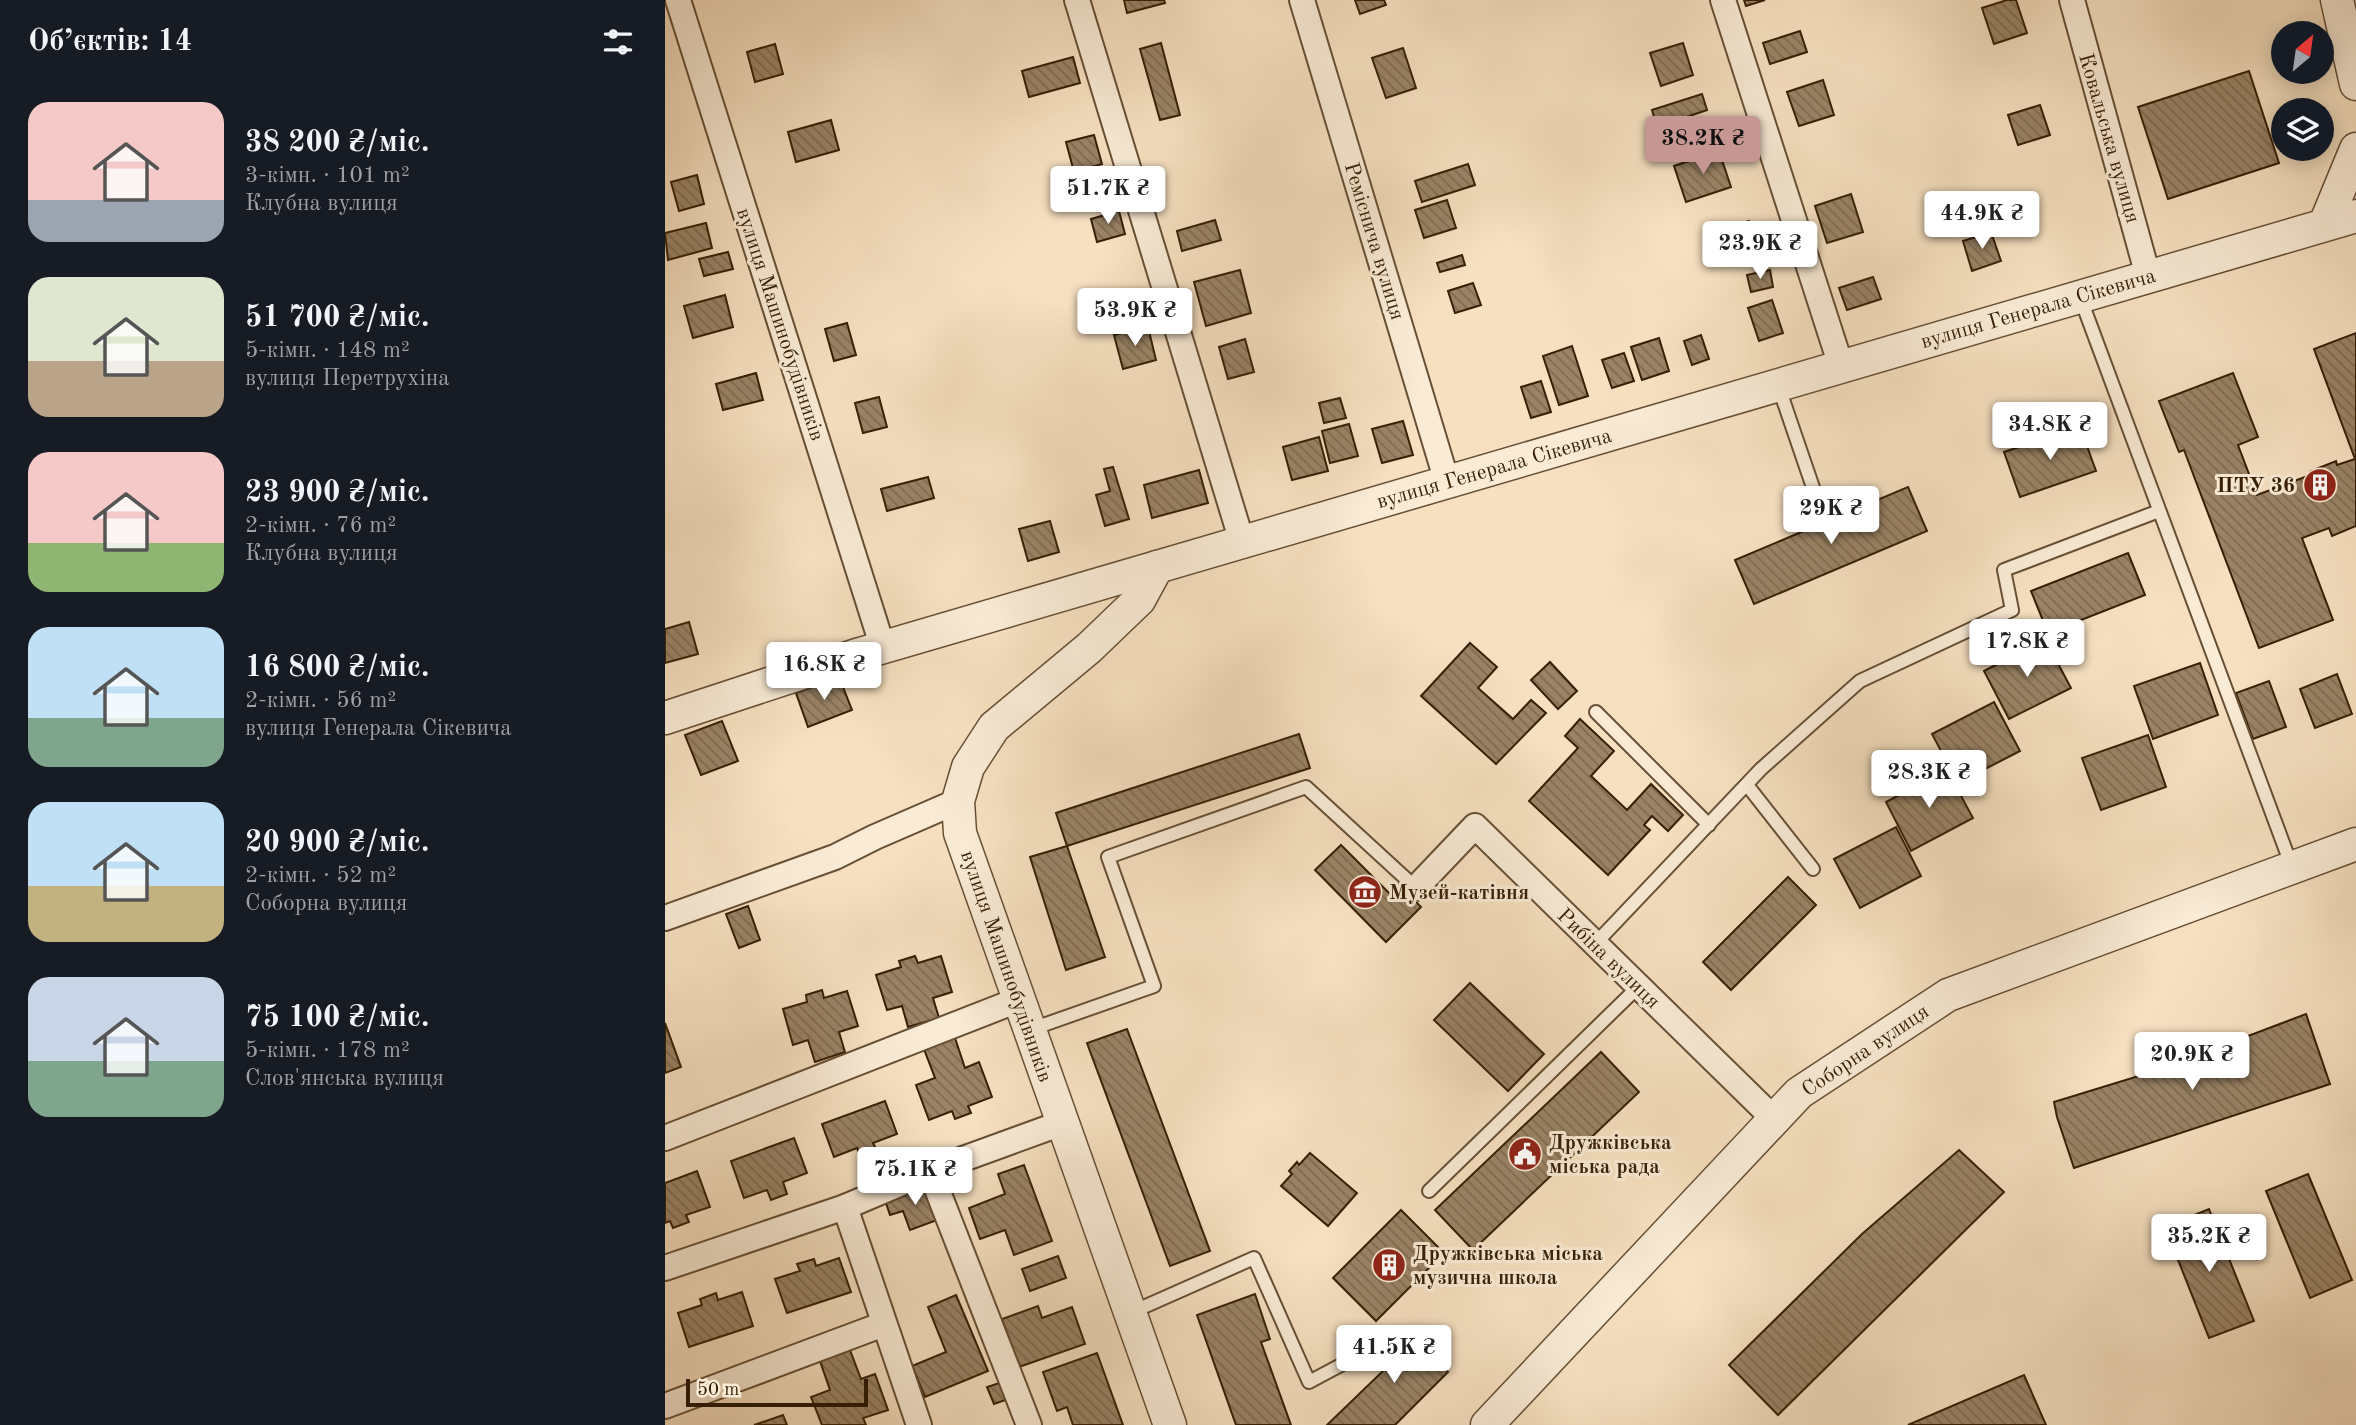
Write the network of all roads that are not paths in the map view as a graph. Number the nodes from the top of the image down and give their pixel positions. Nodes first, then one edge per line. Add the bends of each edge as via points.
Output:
1 (678, 0) edge
2 (1077, 0) edge
3 (1302, 0) edge
4 (1723, 0) edge
5 (2071, 0) edge
6 (2337, 0) edge
7 (2356, 83) edge
8 (2356, 149) edge
9 (2347, 222) edge
10 (2148, 276) junction
11 (2079, 296) junction
12 (1841, 366) junction
13 (1777, 385) junction
14 (1447, 482) junction
15 (1819, 505) dead end
16 (2159, 510) junction
17 (1242, 542) junction
18 (1157, 567) junction
19 (883, 648) junction
20 (1596, 712) dead end
21 (665, 718) edge
22 (1747, 785) junction
23 (958, 801) junction
24 (1709, 825) junction
25 (2356, 844) edge
26 (2292, 867) junction
27 (1813, 869) dead end
28 (1416, 888) joint
29 (665, 918) edge
30 (1594, 945) junction
31 (1638, 987) junction
32 (1018, 1000) junction
33 (1028, 1030) junction
34 (1774, 1119) junction
35 (1062, 1123) junction
36 (665, 1138) edge
37 (930, 1171) junction
38 (1429, 1191) dead end
39 (845, 1207) junction
40 (665, 1268) edge
41 (1130, 1313) junction
42 (884, 1324) junction
43 (1354, 1357) dead end
44 (665, 1406) edge
45 (919, 1425) edge
46 (1029, 1425) edge
47 (1170, 1425) edge
48 (1486, 1425) edge

1 - 19 street, вулиця Машинобудівників
2 - 17 street
3 - 14 street, Реміснича вулиця
4 - 12 street
5 - 10 street, Ковальська вулиця
6 - 7 street
8 - 9 street
9 - 10 street, вулиця Генерала Сікевича
10 - 11 street, вулиця Генерала Сікевича
11 - 12 street, вулиця Генерала Сікевича
11 - 16 lane
12 - 13 street, вулиця Генерала Сікевича
13 - 14 street, вулиця Генерала Сікевича
13 - 15 lane
14 - 17 street, вулиця Генерала Сікевича
16 - 22 lane via 2004,570 2012,610 1860,681
16 - 26 lane
17 - 18 street, вулиця Генерала Сікевича
18 - 19 street, вулиця Генерала Сікевича
18 - 23 street, вулиця Машинобудівників via 1139,600 994,727 968,767
19 - 21 street, вулиця Генерала Сікевича
20 - 24 lane
22 - 24 lane
22 - 27 lane
23 - 29 street via 835,857
23 - 32 street, вулиця Машинобудівників via 960,833
24 - 30 lane
25 - 26 street, Соборна вулиця
26 - 34 street, Соборна вулиця via 1948,995 1799,1093
28 - 30 street, Рибіна вулиця via 1475,826
28 - 33 lane via 1306,787 1108,857 1154,986
30 - 31 street, Рибіна вулиця
31 - 34 street, Рибіна вулиця
31 - 38 lane
32 - 33 street, вулиця Машинобудівників
32 - 36 street
33 - 35 street, вулиця Машинобудівників
34 - 48 street, Соборна вулиця
35 - 37 street
35 - 41 street, вулиця Машинобудівників
37 - 39 street
37 - 46 street
39 - 40 street
39 - 42 street
41 - 43 lane via 1254,1258 1310,1382
41 - 47 street, вулиця Машинобудівників
42 - 44 street
42 - 45 street

